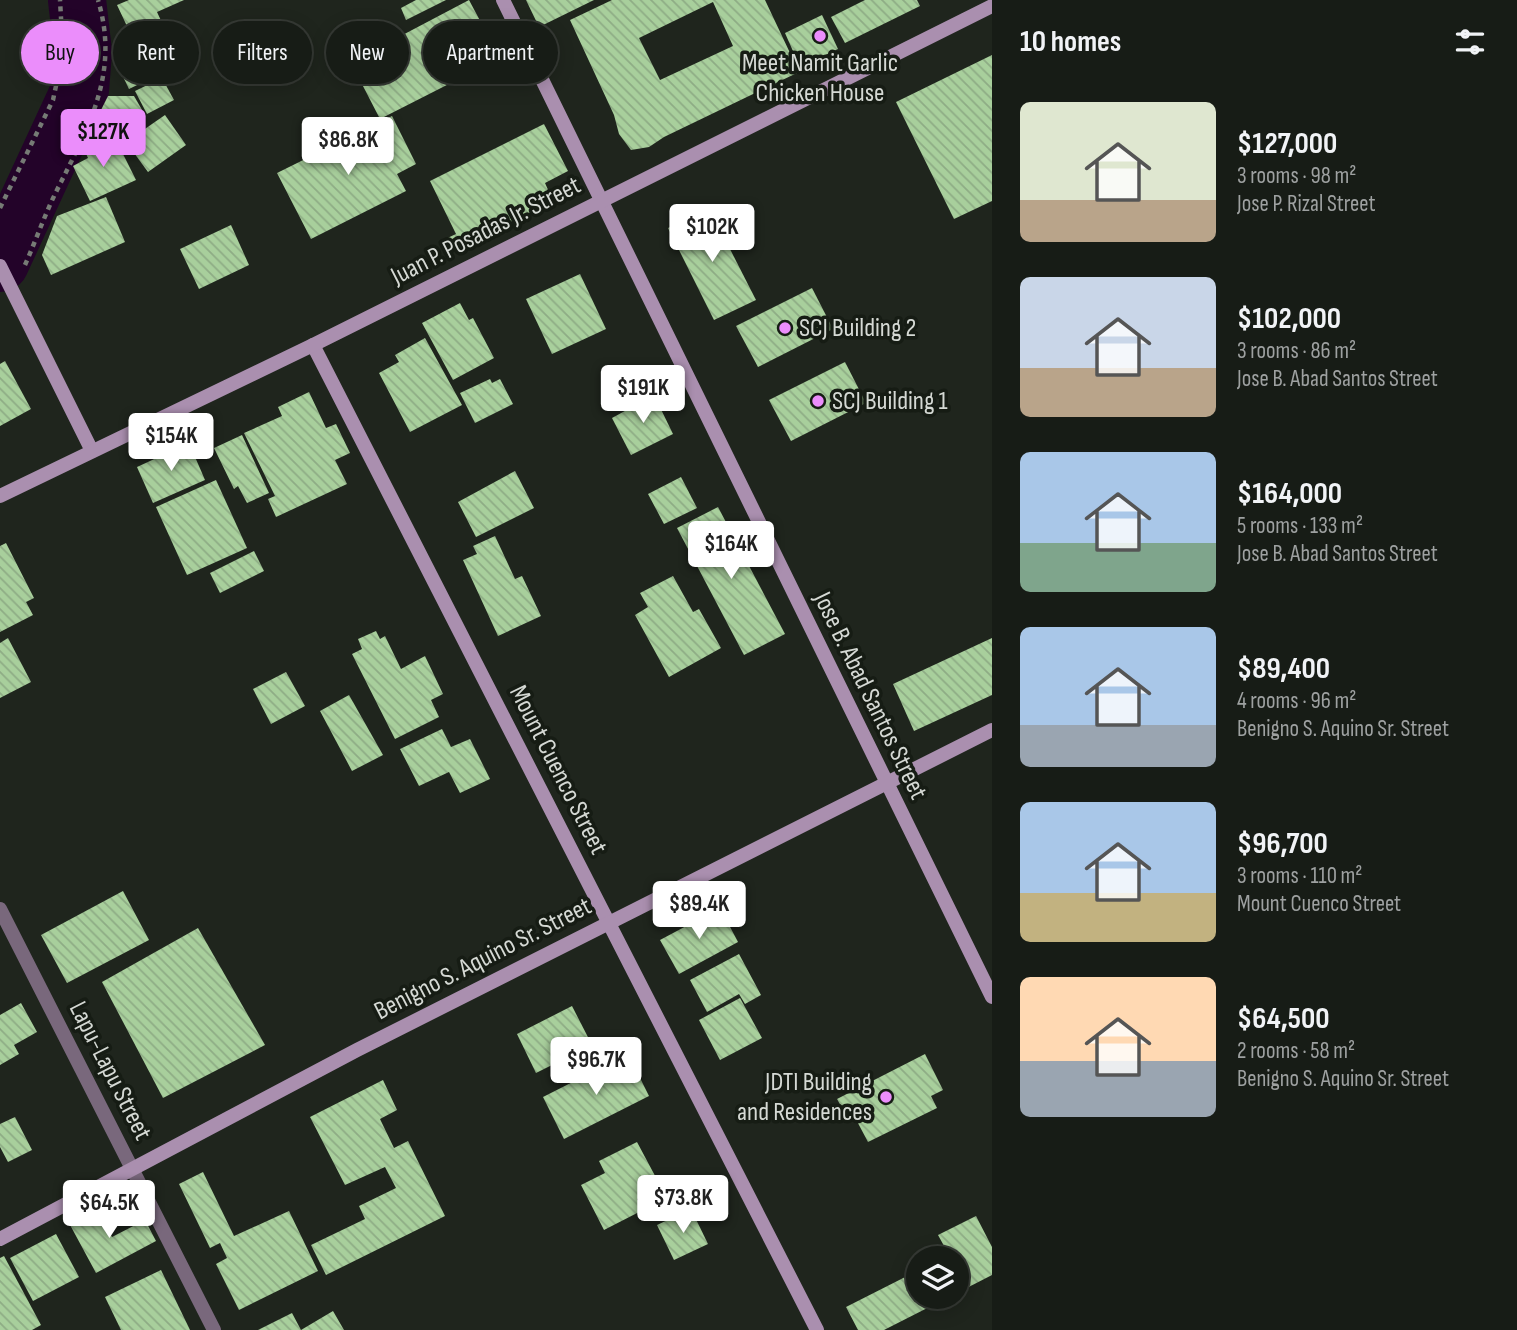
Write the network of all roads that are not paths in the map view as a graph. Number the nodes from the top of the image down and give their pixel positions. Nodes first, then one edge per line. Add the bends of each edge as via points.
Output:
1 (503, 0) edge
2 (992, 6) edge
3 (603, 200) junction
4 (0, 266) edge
5 (313, 345) junction
6 (92, 451) junction
7 (0, 496) edge
8 (992, 730) edge
9 (884, 783) junction
10 (0, 909) edge
11 (609, 923) junction
12 (992, 997) edge
13 (133, 1169) junction
14 (0, 1239) edge
15 (214, 1330) edge
16 (817, 1330) edge

1 - 3 street, Jose B. Abad Santos Street
2 - 3 street, Juan P. Posadas Jr. Street
3 - 5 street, Juan P. Posadas Jr. Street
3 - 9 street, Jose B. Abad Santos Street
4 - 6 street
5 - 6 street, Juan P. Posadas Jr. Street
5 - 11 street, Mount Cuenco Street
6 - 7 street, Juan P. Posadas Jr. Street
8 - 9 street, Benigno S. Aquino Sr. Street
9 - 11 street, Benigno S. Aquino Sr. Street
9 - 12 street, Jose B. Abad Santos Street
10 - 13 street, Lapu-Lapu Street
11 - 13 street, Benigno S. Aquino Sr. Street
11 - 16 street, Mount Cuenco Street
13 - 14 street, Benigno S. Aquino Sr. Street
13 - 15 street, Lapu-Lapu Street

